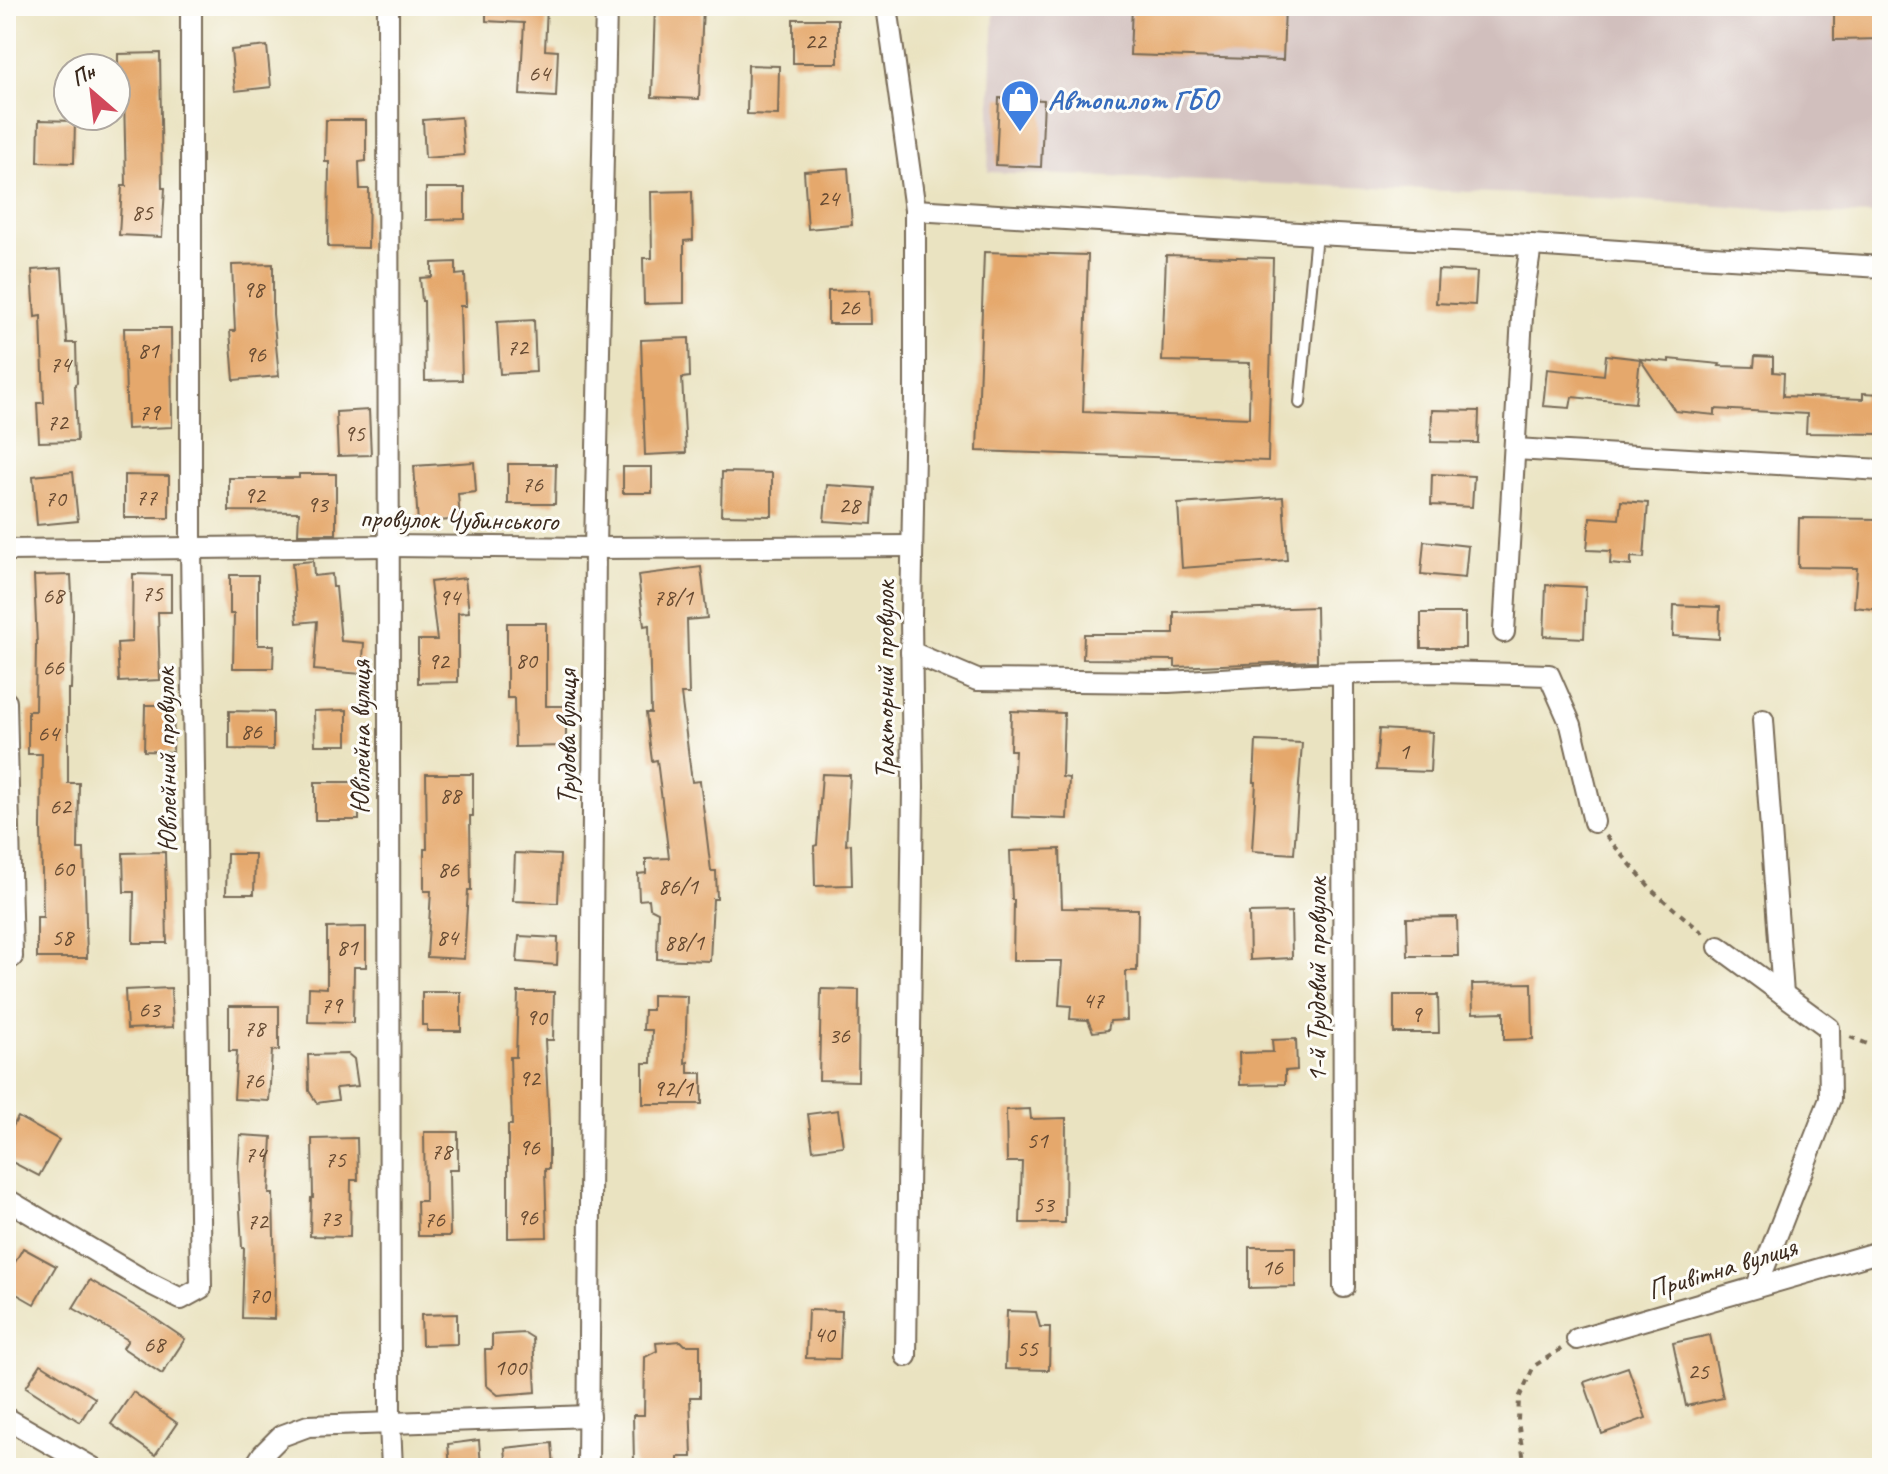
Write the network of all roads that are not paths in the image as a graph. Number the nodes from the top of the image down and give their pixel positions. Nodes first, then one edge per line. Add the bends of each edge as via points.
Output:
1 (191, 6) edge
2 (388, 6) edge
3 (606, 6) edge
4 (887, 6) edge
5 (915, 210) junction
6 (1316, 234) junction
7 (1531, 245) junction
8 (1882, 267) edge
9 (1300, 403) dead end
10 (1515, 449) junction
11 (1882, 470) edge
12 (387, 546) junction
13 (912, 546) junction
14 (191, 547) junction
15 (595, 548) junction
16 (6, 550) edge
17 (1504, 632) dead end
18 (911, 652) junction
19 (1343, 674) junction
20 (6, 702) edge
21 (1763, 720) dead end
22 (1594, 822) road end
23 (1719, 947) road end
24 (6, 957) edge
25 (1783, 994) junction
26 (6, 1199) edge
27 (1882, 1251) edge
28 (1757, 1286) junction
29 (1344, 1287) dead end
30 (1577, 1339) road end
31 (906, 1356) dead end
32 (589, 1416) junction
33 (6, 1418) edge
34 (390, 1424) junction
35 (93, 1468) edge
36 (254, 1468) edge
37 (392, 1468) edge
38 (588, 1468) edge

1 - 14 street, Ювілейний провулок
2 - 12 street, Ювілейна вулиця
3 - 15 street, Трудова вулиця
4 - 5 street, Тракторний провулок
5 - 6 street
5 - 13 street, Тракторний провулок
6 - 7 street
6 - 9 lane
7 - 8 street
7 - 10 street
10 - 11 street
10 - 17 street
12 - 14 street, провулок Чубинського
12 - 15 street, провулок Чубинського
12 - 34 street, Ювілейна вулиця
13 - 15 street, провулок Чубинського
13 - 18 street, Тракторний провулок
14 - 16 street, провулок Чубинського
14 - 26 street, Ювілейний провулок via 201,1288 181,1299
15 - 32 street, Трудова вулиця
18 - 19 street via 977,680 1168,682
18 - 31 street, Тракторний провулок
19 - 22 street via 1549,675 1571,725
19 - 29 street, 1-й Трудовий провулок
20 - 24 street via 12,957
21 - 25 street
23 - 25 street
25 - 28 street via 1829,1028 1830,1099
27 - 28 street, Привітна вулиця
28 - 30 street, Привітна вулиця
32 - 34 street
32 - 38 street, Трудова вулиця
33 - 35 street
34 - 36 street via 308,1426 281,1436
34 - 37 street, Ювілейна вулиця

